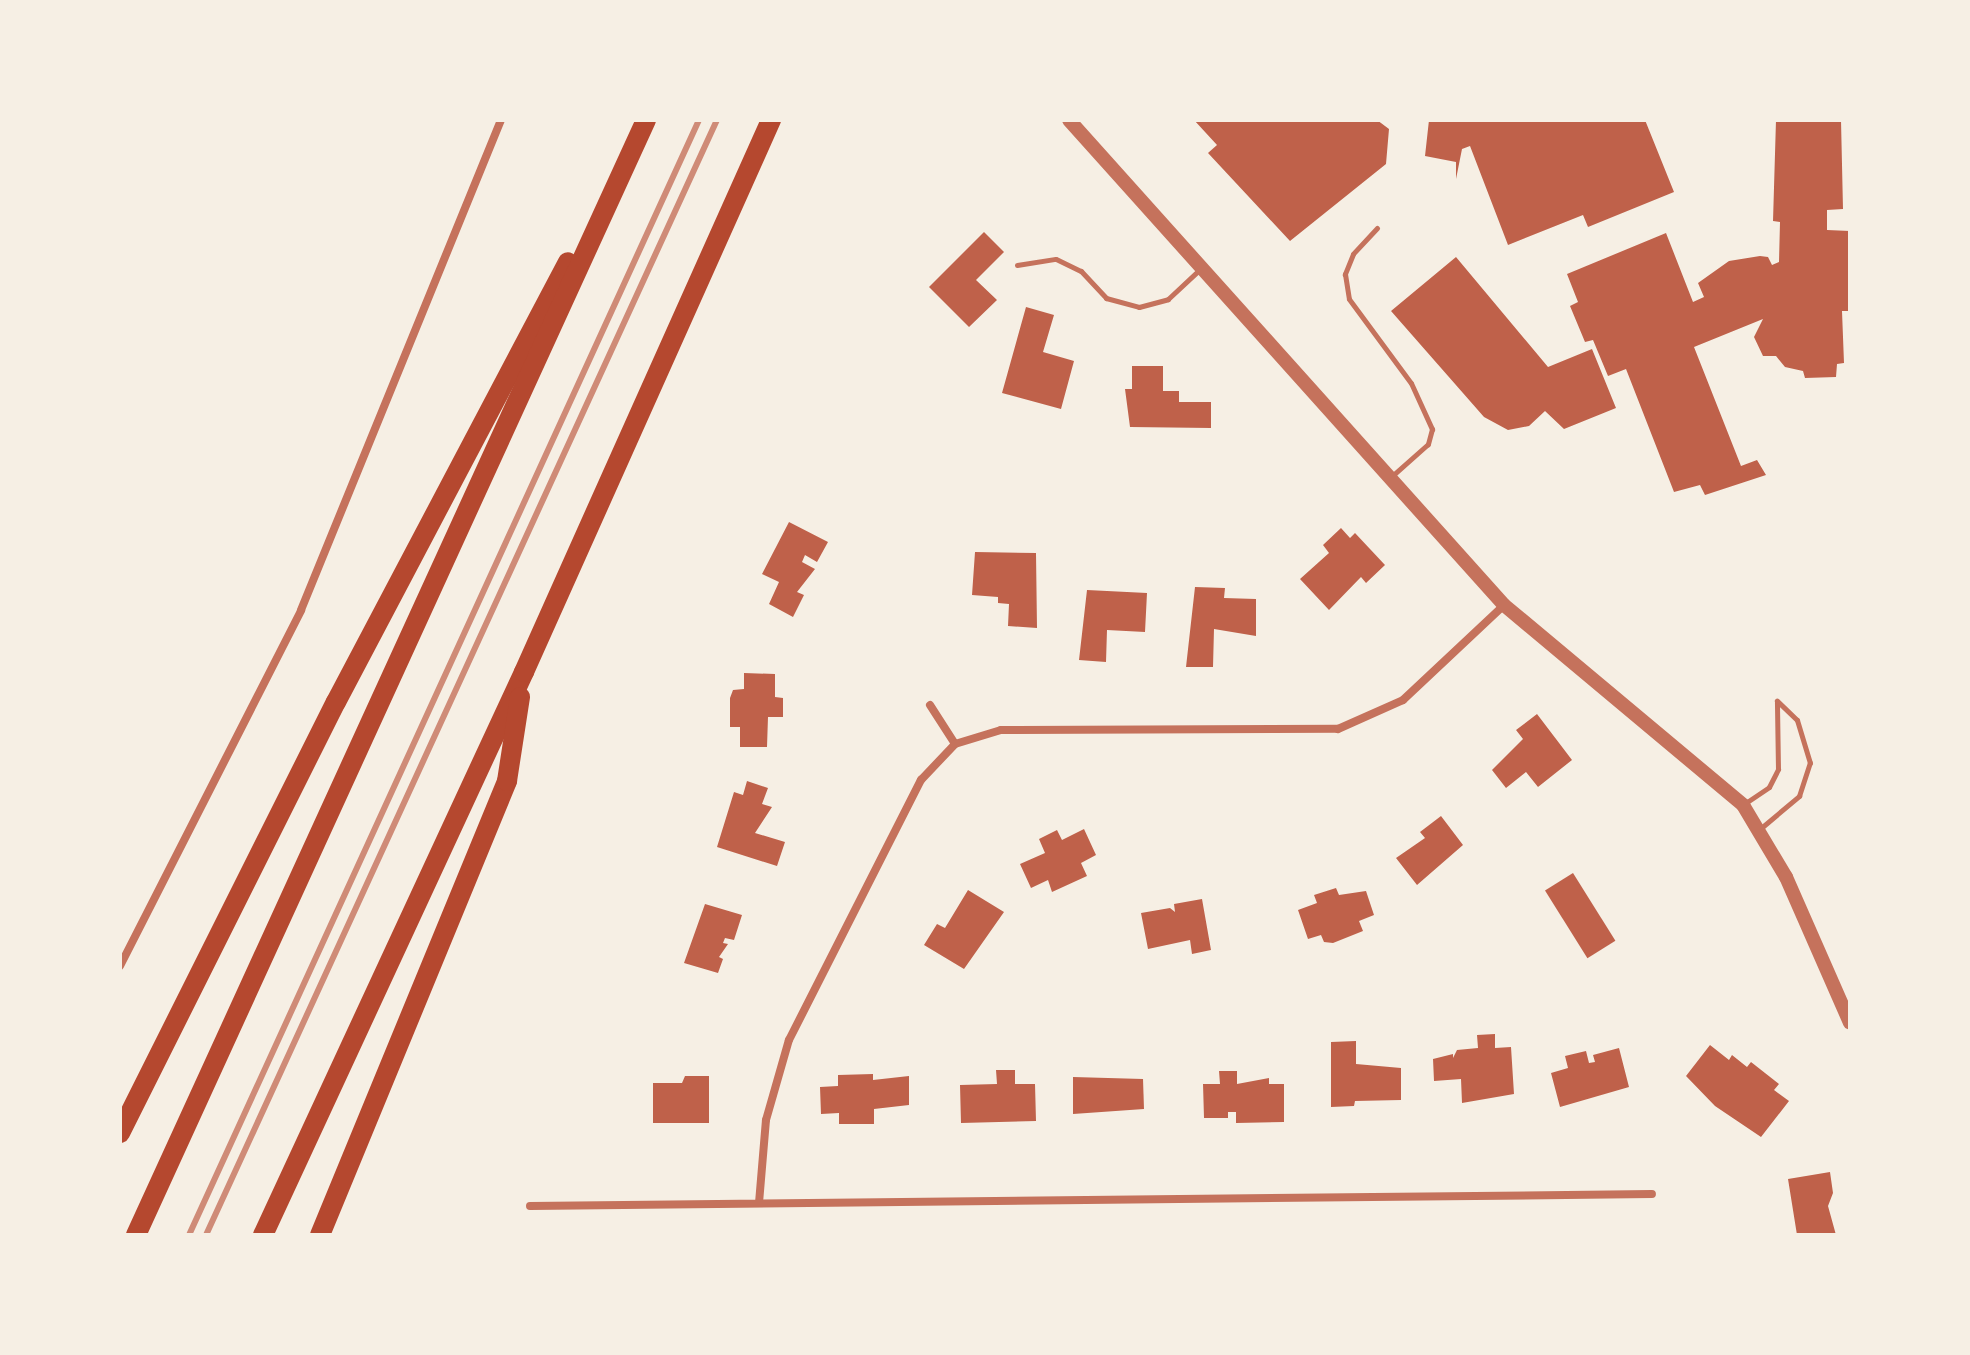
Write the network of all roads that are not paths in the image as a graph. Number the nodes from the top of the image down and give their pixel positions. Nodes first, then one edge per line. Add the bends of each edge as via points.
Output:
1 (501, 120) edge
2 (644, 120) edge
3 (771, 120) edge
4 (1069, 120) edge
5 (1377, 228) dead end
6 (1017, 265) dead end
7 (1202, 266) junction
8 (1392, 476) junction
9 (1504, 605) junction
10 (524, 672) junction
11 (930, 705) dead end
12 (955, 744) junction
13 (1743, 805) junction
14 (1760, 829) junction
15 (120, 966) edge
16 (1850, 1023) edge
17 (120, 1133) edge
18 (1652, 1194) dead end
19 (759, 1203) junction
20 (530, 1206) dead end
21 (136, 1235) edge
22 (263, 1235) edge
23 (320, 1235) edge

1 - 15 street via 301,610
2 - 17 highway via 336,702
2 - 21 highway
3 - 10 highway
4 - 7 street
5 - 8 lane via 1353,254 1345,274 1349,299 1411,383 1432,429 1428,444
6 - 7 lane via 1056,259 1081,271 1106,298 1139,307 1168,299
7 - 8 street
8 - 9 street
9 - 12 street via 1403,700 1338,729 1001,730
9 - 13 street
10 - 22 highway
10 - 23 highway via 507,781
11 - 12 street
12 - 19 street via 921,780 789,1040 766,1120
13 - 14 street
13 - 14 lane via 1769,787 1778,769 1777,701 1797,720 1810,763 1799,796
14 - 16 street
18 - 19 street
19 - 20 street

